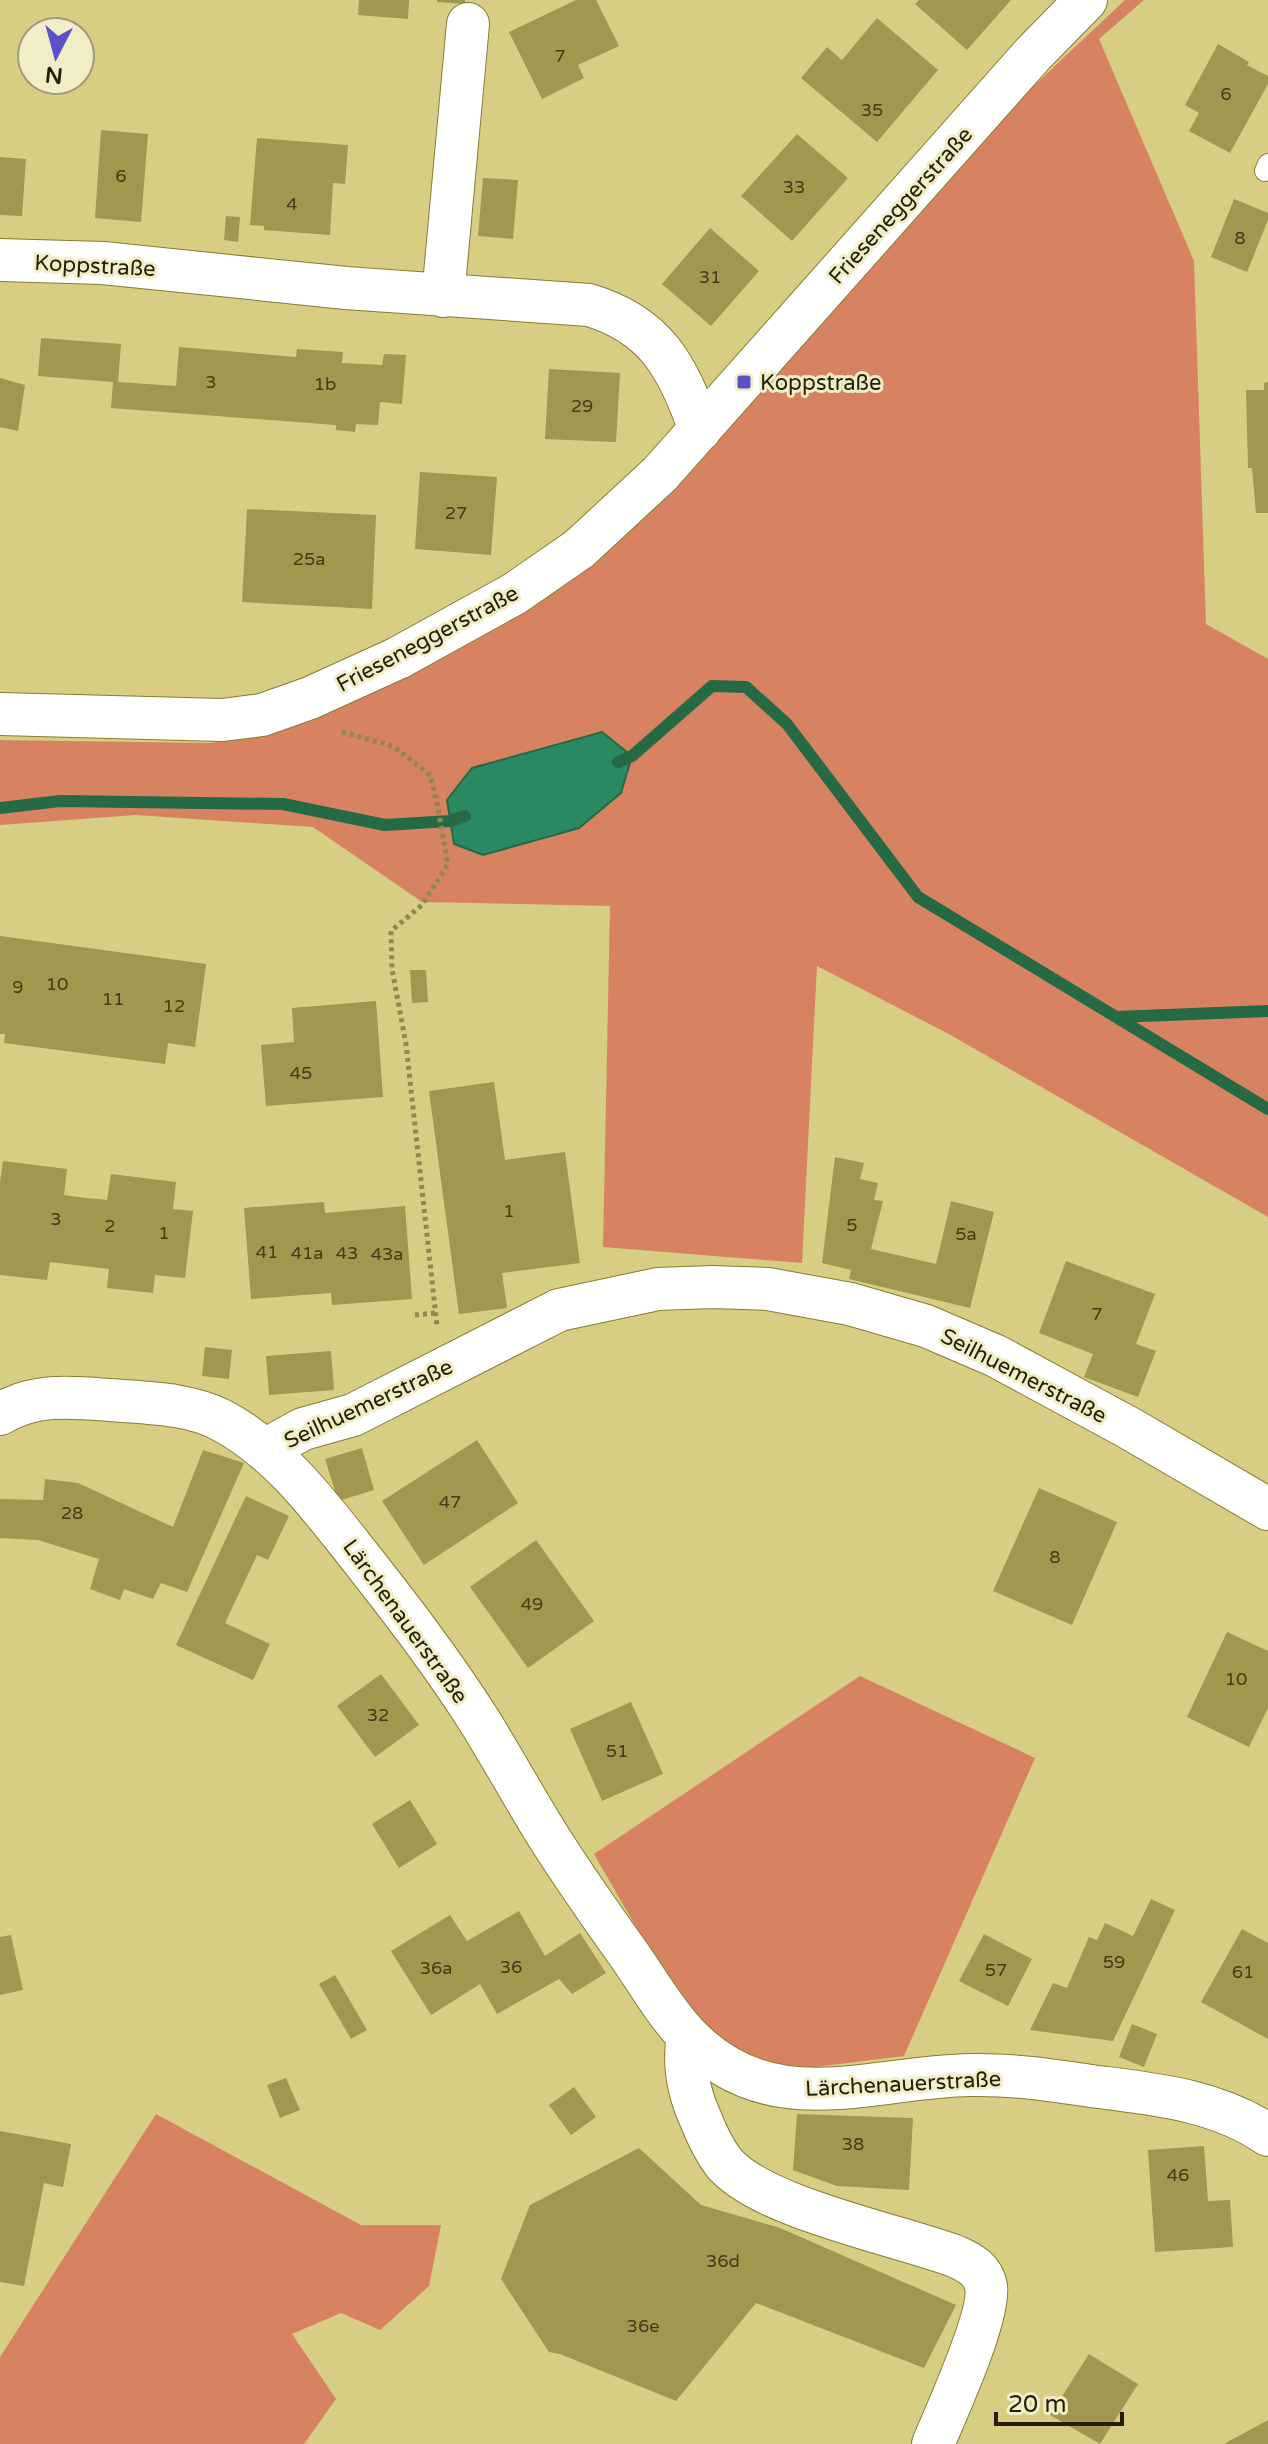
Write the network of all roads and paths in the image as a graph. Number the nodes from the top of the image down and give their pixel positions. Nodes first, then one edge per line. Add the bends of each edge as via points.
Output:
1 (1086, 0) edge
2 (468, 24) dead end
3 (0, 260) edge
4 (443, 296) junction
5 (700, 430) junction
6 (0, 714) edge
7 (328, 728) dead end
8 (436, 1313) junction
9 (415, 1315) dead end
10 (444, 1368) junction
11 (0, 1414) edge
12 (270, 1452) junction
13 (1268, 1509) edge
14 (688, 2036) junction
15 (1268, 2135) edge
16 (933, 2444) edge

1 - 5 street, Frieseneggerstraße
2 - 4 street
3 - 4 street, Koppstraße via 103,263
4 - 5 street, Koppstraße via 589,305 614,313 632,323 677,370
5 - 6 street, Frieseneggerstraße via 622,512 534,581 451,631 297,703 222,720
7 - 8 path via 393,746 430,775 446,843 448,864 422,905 391,931
8 - 9 path
8 - 10 path
10 - 12 street, Seilhuemerstraße via 353,1415 303,1429
10 - 13 street, Seilhuemerstraße via 559,1310 658,1289 768,1289 850,1304 926,1326 996,1356
11 - 12 street, Lärchenauerstraße via 52,1397 182,1407 222,1420
12 - 14 street, Lärchenauerstraße via 421,1637 557,1850
14 - 15 street, Lärchenauerstraße via 748,2078 788,2089 971,2075 1033,2078 1168,2096 1222,2110
14 - 16 street via 685,2052 695,2106 726,2165 763,2192 957,2257 981,2274 985,2310

